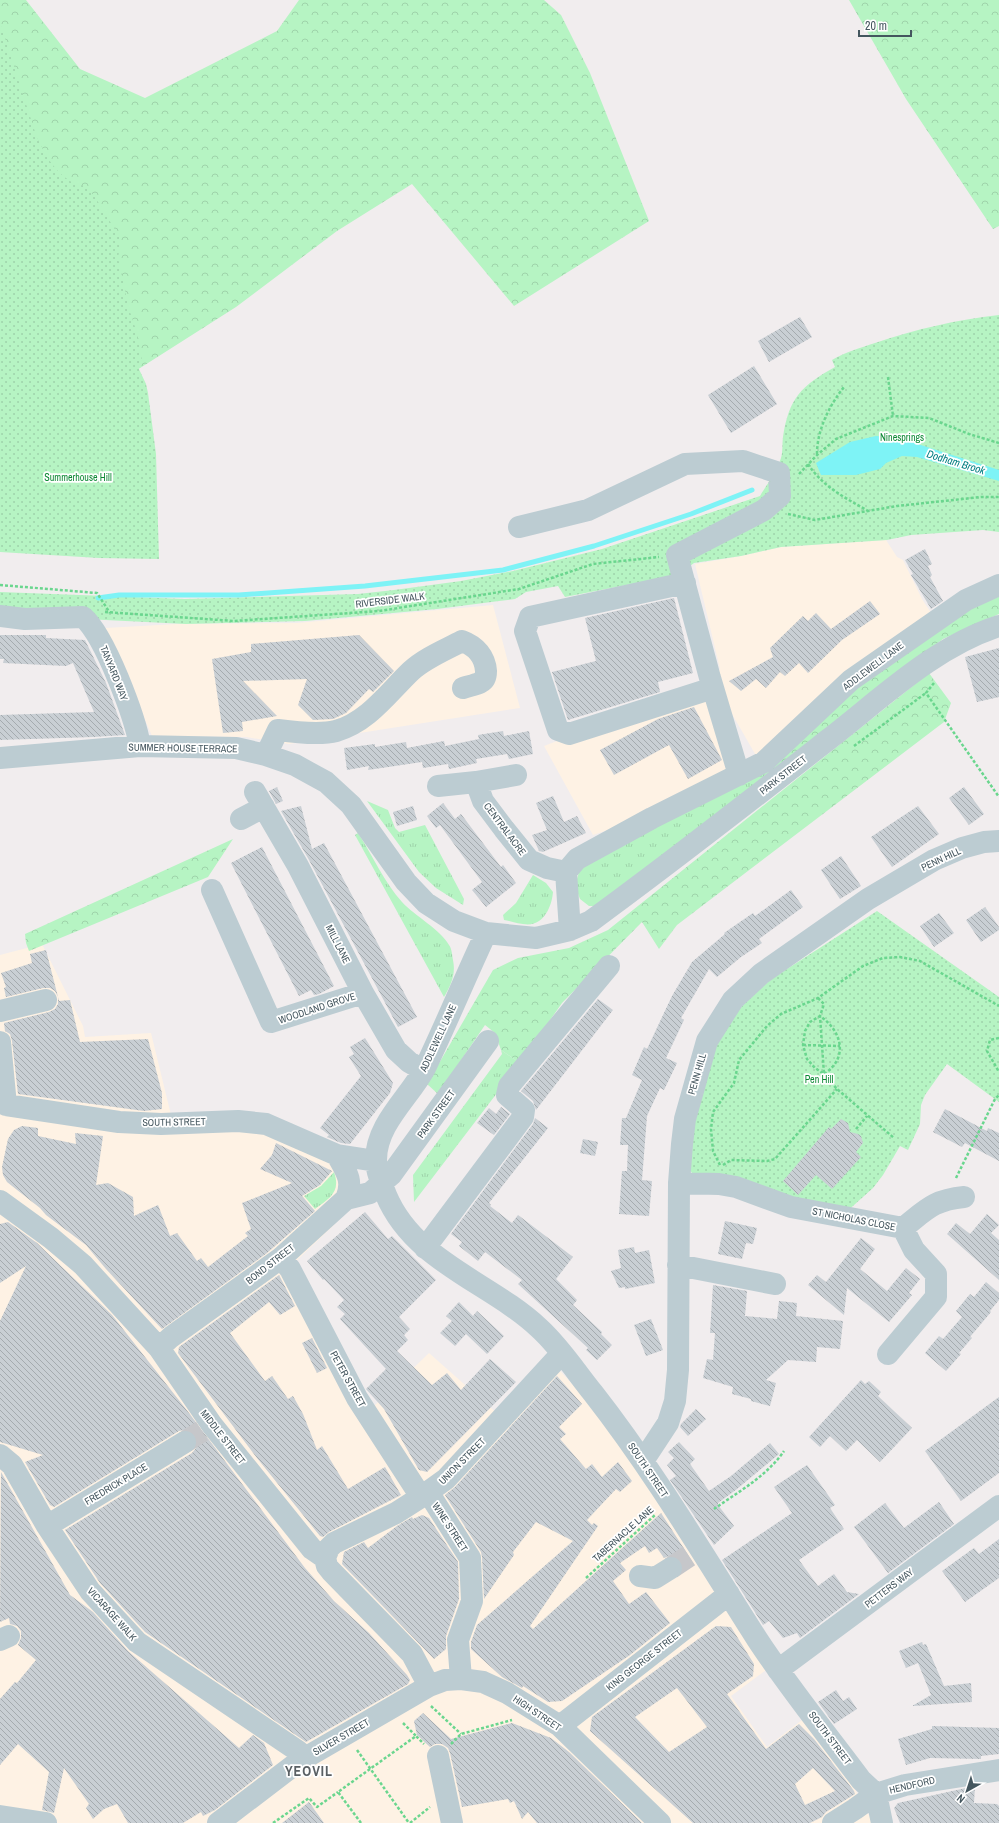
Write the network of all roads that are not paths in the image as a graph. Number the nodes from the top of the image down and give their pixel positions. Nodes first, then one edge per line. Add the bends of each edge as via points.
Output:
1 (518, 527) dead end
2 (685, 583) junction
3 (999, 586) edge
4 (0, 616) edge
5 (999, 626) edge
6 (463, 688) dead end
7 (713, 688) junction
8 (140, 746) junction
9 (266, 755) junction
10 (0, 758) edge
11 (739, 774) junction
12 (516, 775) dead end
13 (476, 782) junction
14 (438, 786) dead end
15 (241, 819) dead end
16 (999, 841) edge
17 (566, 872) junction
18 (212, 890) dead end
19 (570, 930) junction
20 (486, 933) junction
21 (609, 966) dead end
22 (363, 993) junction
23 (46, 1000) dead end
24 (0, 1011) edge
25 (488, 1041) dead end
26 (0, 1042) edge
27 (423, 1070) junction
28 (3, 1107) edge
29 (337, 1155) junction
30 (376, 1161) junction
31 (679, 1183) junction
32 (382, 1184) junction
33 (949, 1193) road end
34 (346, 1199) junction
35 (0, 1201) edge
36 (903, 1228) junction
37 (425, 1248) junction
38 (281, 1258) junction
39 (678, 1265) junction
40 (775, 1284) dead end
41 (159, 1348) junction
42 (562, 1353) junction
43 (888, 1354) dead end
44 (200, 1433) junction
45 (0, 1455) edge
46 (643, 1461) junction
47 (424, 1495) junction
48 (999, 1506) edge
49 (47, 1526) junction
50 (325, 1558) junction
51 (671, 1568) tunnel mouth
52 (640, 1576) dead end
53 (729, 1594) junction
54 (778, 1670) junction
55 (461, 1679) junction
56 (423, 1690) junction
57 (560, 1726) junction
58 (438, 1756) road end
59 (298, 1762) junction
60 (999, 1770) edge
61 (876, 1794) junction
62 (0, 1816) edge
63 (46, 1823) edge
64 (218, 1823) edge
65 (452, 1823) edge
66 (660, 1823) edge
67 (833, 1823) edge
68 (882, 1823) edge

1 - 2 street via 588,510 685,464 743,461 779,473 780,496 764,510 677,555
2 - 7 street
2 - 7 street via 530,617 525,631 558,730 569,734
3 - 11 street, ADDLEWELL LANE via 966,600 890,651 851,680 764,762
4 - 8 street, TANYARD WAY via 25,619 83,617 89,622 105,647 136,727
5 - 19 street, PARK STREET via 977,633 938,656 592,921
6 - 9 street via 482,682 486,676 485,662 478,652 462,641 412,670 381,703 353,724 334,732 278,730
7 - 11 street
8 - 9 street, SUMMER HOUSE TERRACE via 236,748
8 - 10 street, SUMMER HOUSE TERRACE
9 - 20 street, SUMMER HOUSE TERRACE via 295,765 326,782 351,805 406,882 426,903 454,921
11 - 17 street, ADDLEWELL LANE via 577,859
12 - 13 street
13 - 14 street
13 - 17 street, CENTRAL ACRE via 483,801 529,860 547,868
15 - 22 street, MILL LANE via 260,799 298,866
16 - 31 street, PENN HILL via 962,848 934,860 868,899 774,966 733,1000 707,1041 692,1089 685,1119
17 - 19 street
18 - 22 street, WOODLAND GROVE via 271,1022
19 - 20 street, PARK STREET via 536,938
20 - 27 street, ADDLEWELL LANE
21 - 37 street via 509,1086 507,1095 524,1110 523,1117
22 - 27 street, MILL LANE via 396,1050
23 - 24 street
25 - 32 street, PARK STREET via 399,1165
26 - 28 street
27 - 30 street, ADDLEWELL LANE via 383,1130
28 - 29 street, SOUTH STREET via 119,1122 161,1124 238,1121 266,1124
29 - 30 street, SOUTH STREET
29 - 34 street via 348,1173 350,1189
30 - 32 street, ADDLEWELL LANE
31 - 36 street, ST NICHOLAS CLOSE via 720,1175 736,1187 791,1207
31 - 39 street, PENN HILL
32 - 34 street, BOND STREET via 370,1193
32 - 37 street, SOUTH STREET via 391,1207
33 - 36 street
34 - 38 street, BOND STREET
35 - 41 street, MIDDLE STREET via 83,1265
36 - 43 street, ST NICHOLAS CLOSE via 914,1250 936,1274 936,1297
37 - 42 street, SOUTH STREET via 442,1262 502,1299 533,1323
38 - 41 street, BOND STREET
38 - 47 street, PETER STREET via 290,1269 357,1398
39 - 40 street
39 - 46 street, PENN HILL via 678,1370 675,1402 668,1423
41 - 44 street, MIDDLE STREET
42 - 46 street, SOUTH STREET
42 - 47 street, UNION STREET via 451,1473
44 - 49 street, FREDRICK PLACE
44 - 50 street, MIDDLE STREET via 312,1548
45 - 49 street, VICARAGE WALK via 12,1465
46 - 53 street, SOUTH STREET via 670,1502 694,1552
47 - 50 street, UNION STREET via 396,1513 334,1543
47 - 55 street, WINE STREET via 470,1558 472,1601 458,1640
48 - 54 street, PETTERS WAY
49 - 59 street, VICARAGE WALK via 90,1591 137,1642 298,1751
50 - 56 street, MIDDLE STREET via 326,1566 412,1654
51 - 52 street via 655,1578
53 - 54 street, SOUTH STREET
53 - 57 street, KING GEORGE STREET
54 - 61 street, SOUTH STREET via 861,1780
55 - 56 street, HIGH STREET via 445,1680
55 - 57 street, HIGH STREET via 483,1682 507,1693
56 - 59 street, SILVER STREET
57 - 66 street, HIGH STREET
58 - 65 street
59 - 64 street, SILVER STREET
60 - 61 street, HENDFORD via 905,1785
61 - 67 street, HENDFORD via 856,1810
61 - 68 street
62 - 63 street

